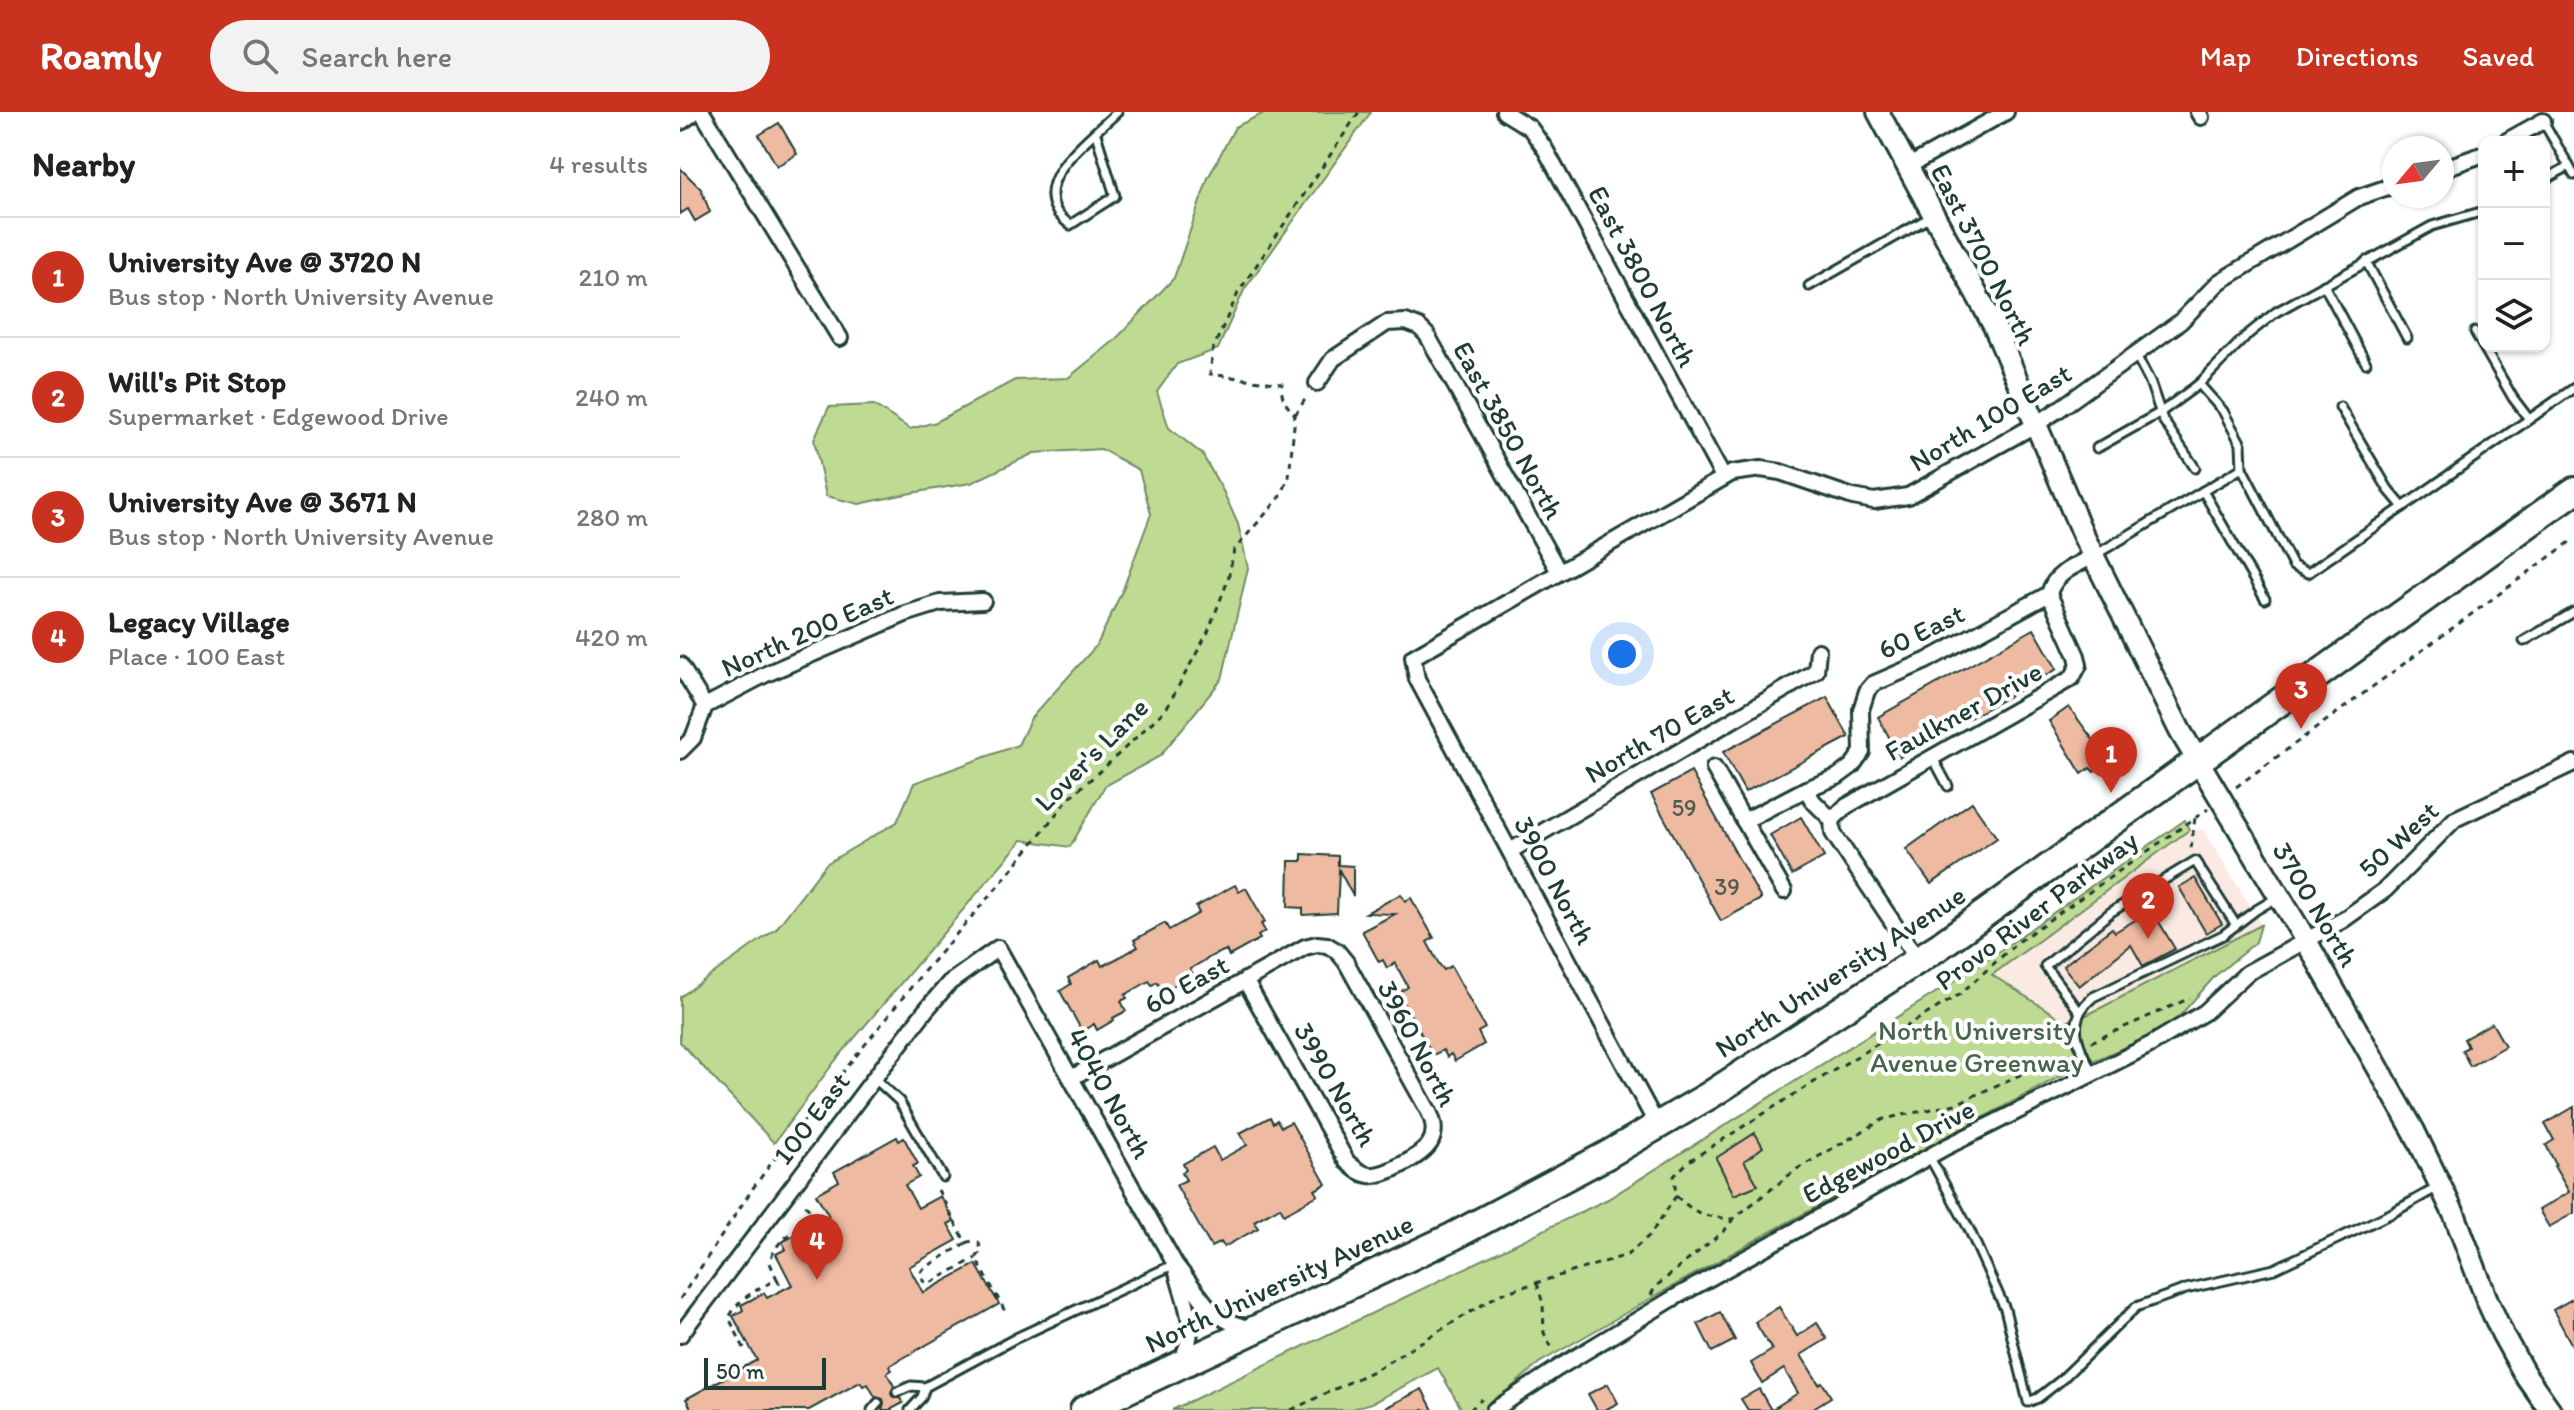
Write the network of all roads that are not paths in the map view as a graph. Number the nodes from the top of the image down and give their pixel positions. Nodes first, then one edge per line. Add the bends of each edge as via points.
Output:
1 (690, 112) edge
2 (702, 112) edge
3 (1117, 112) edge
4 (1504, 112) edge
5 (1878, 112) edge
6 (2006, 112) edge
7 (680, 119) edge
8 (2543, 121) joint
9 (1096, 134) junction
10 (2516, 136) edge
11 (2478, 156) edge
12 (2454, 165) edge
13 (2569, 166) junction
14 (1907, 167) junction
15 (2574, 175) edge
16 (2550, 177) edge
17 (2382, 189) edge
18 (2478, 213) edge
19 (1934, 215) junction
20 (2366, 261) junction
21 (2324, 285) junction
22 (1809, 286) dead end
23 (2475, 332) dead end
24 (840, 338) dead end
25 (2407, 338) dead end
26 (2136, 355) junction
27 (2366, 363) dead end
28 (1317, 383) road end
29 (2199, 384) junction
30 (2574, 388) edge
31 (2340, 407) dead end
32 (2161, 412) junction
33 (2529, 419) junction
34 (2035, 425) junction
35 (2097, 448) dead end
36 (2195, 468) dead end
37 (2242, 468) junction
38 (1723, 477) junction
39 (2203, 491) junction
40 (2574, 491) edge
41 (2403, 507) junction
42 (2094, 556) junction
43 (1559, 572) junction
44 (2049, 594) junction
45 (2265, 599) dead end
46 (983, 601) dead end
47 (2574, 612) edge
48 (2524, 641) dead end
49 (1818, 651) dead end
50 (1413, 657) joint
51 (680, 665) edge
52 (705, 706) junction
53 (680, 751) edge
54 (1933, 758) junction
55 (2196, 761) junction
56 (2574, 763) edge
57 (1714, 768) dead end
58 (1948, 786) dead end
59 (1806, 789) junction
60 (1832, 820) junction
61 (1744, 821) junction
62 (1510, 851) junction
63 (1784, 891) dead end
64 (2279, 896) junction
65 (2236, 925) junction
66 (2305, 939) junction
67 (1327, 945) joint
68 (998, 948) joint
69 (1918, 960) junction
70 (1245, 980) junction
71 (2079, 1011) junction
72 (2093, 1074) junction
73 (1073, 1077) junction
74 (874, 1078) junction
75 (1657, 1125) junction
76 (1929, 1156) junction
77 (1404, 1163) joint
78 (943, 1177) dead end
79 (2440, 1186) junction
80 (1175, 1264) junction
81 (1255, 1331) junction
82 (680, 1335) edge
83 (1177, 1367) junction
84 (925, 1387) junction
85 (897, 1392) dead end
86 (878, 1403) dead end
87 (2029, 1406) edge
88 (872, 1410) edge
89 (910, 1410) edge
90 (1084, 1410) edge
91 (1494, 1410) edge
92 (2550, 1410) edge

1 - 7 main road
2 - 24 street
3 - 9 lane
4 - 38 street, East 3800 North via 1530,128 1545,149
5 - 14 main road, East 3700 North
6 - 14 street
8 - 10 street
8 - 13 lane
9 - 9 lane via 1115,196 1070,225 1056,211 1051,193 1056,175 1082,142
11 - 12 street
13 - 15 lane
13 - 16 lane
14 - 19 main road, East 3700 North
17 - 26 street, North 100 East via 2359,197 2219,282 2180,322
18 - 20 lane via 2432,226
19 - 22 lane
19 - 34 main road, East 3700 North via 1994,326
20 - 21 lane
20 - 25 lane
21 - 27 lane
21 - 29 lane via 2276,312
23 - 33 lane
26 - 32 lane
26 - 34 street, North 100 East
28 - 43 street, East 3850 North via 1333,359 1387,323 1419,327
29 - 32 lane
29 - 37 lane via 2223,411 2241,444
30 - 33 lane
31 - 41 lane
32 - 35 lane
32 - 36 lane
33 - 41 lane
34 - 38 street, North 100 East via 1925,488 1893,500 1853,497 1761,469
34 - 42 main road, 3700 North
37 - 39 lane
37 - 41 lane via 2293,566 2308,573
38 - 43 street, North 100 East
39 - 42 lane
39 - 45 lane
40 - 55 highway, North University Avenue
42 - 44 street via 2061,574
42 - 55 main road, 3700 North
43 - 50 street, North 100 East
44 - 54 street, Faulkner Drive via 2077,656 2072,678
44 - 59 street, 60 East via 1873,684 1863,700 1859,758 1845,772
46 - 52 street, North 200 East via 940,603 905,614
47 - 48 lane
49 - 62 street, North 70 East via 1816,671
50 - 62 street, 3900 North via 1417,679
51 - 52 street
52 - 53 street, North 200 East via 693,738
54 - 58 lane
54 - 60 street, Faulkner Drive via 1845,807
55 - 64 main road, 3700 North
55 - 69 highway, North University Avenue
56 - 66 street, 50 West via 2455,819 2385,890
57 - 61 street
59 - 60 street
59 - 61 street, 60 East
60 - 69 street via 1833,833
61 - 63 street
62 - 75 street, 3900 North
64 - 65 lane
64 - 66 main road, 3700 North
65 - 71 lane via 2093,997
65 - 71 lane via 2195,861 2111,912 2045,966
66 - 72 street, Edgewood Drive via 2247,973 2205,1012
66 - 79 main road, 3700 North
67 - 70 street, 60 East via 1305,947
67 - 77 street, 3960 North via 1346,962 1432,1118 1432,1140
68 - 73 street, 4040 North
68 - 74 street, 100 East via 949,983
69 - 75 highway, North University Avenue
70 - 73 street, 60 East
70 - 77 street, 3990 North via 1347,1162 1371,1175
71 - 72 lane via 2077,1039
72 - 76 street, Edgewood Drive
73 - 80 street, 4040 North
74 - 78 lane via 899,1101
74 - 82 street, 100 East
75 - 81 highway, North University Avenue via 1452,1237
76 - 87 lane via 2005,1309
76 - 91 street, Edgewood Drive via 1672,1299
79 - 87 lane via 2274,1269 2186,1289 2136,1307
79 - 92 main road, 3700 North via 2503,1335
80 - 81 street, 4040 North via 1212,1312
80 - 83 street, 4040 North via 1192,1321
80 - 84 lane
81 - 83 highway, North University Avenue
83 - 90 highway, North University Avenue
84 - 85 lane
84 - 89 lane
86 - 88 lane

